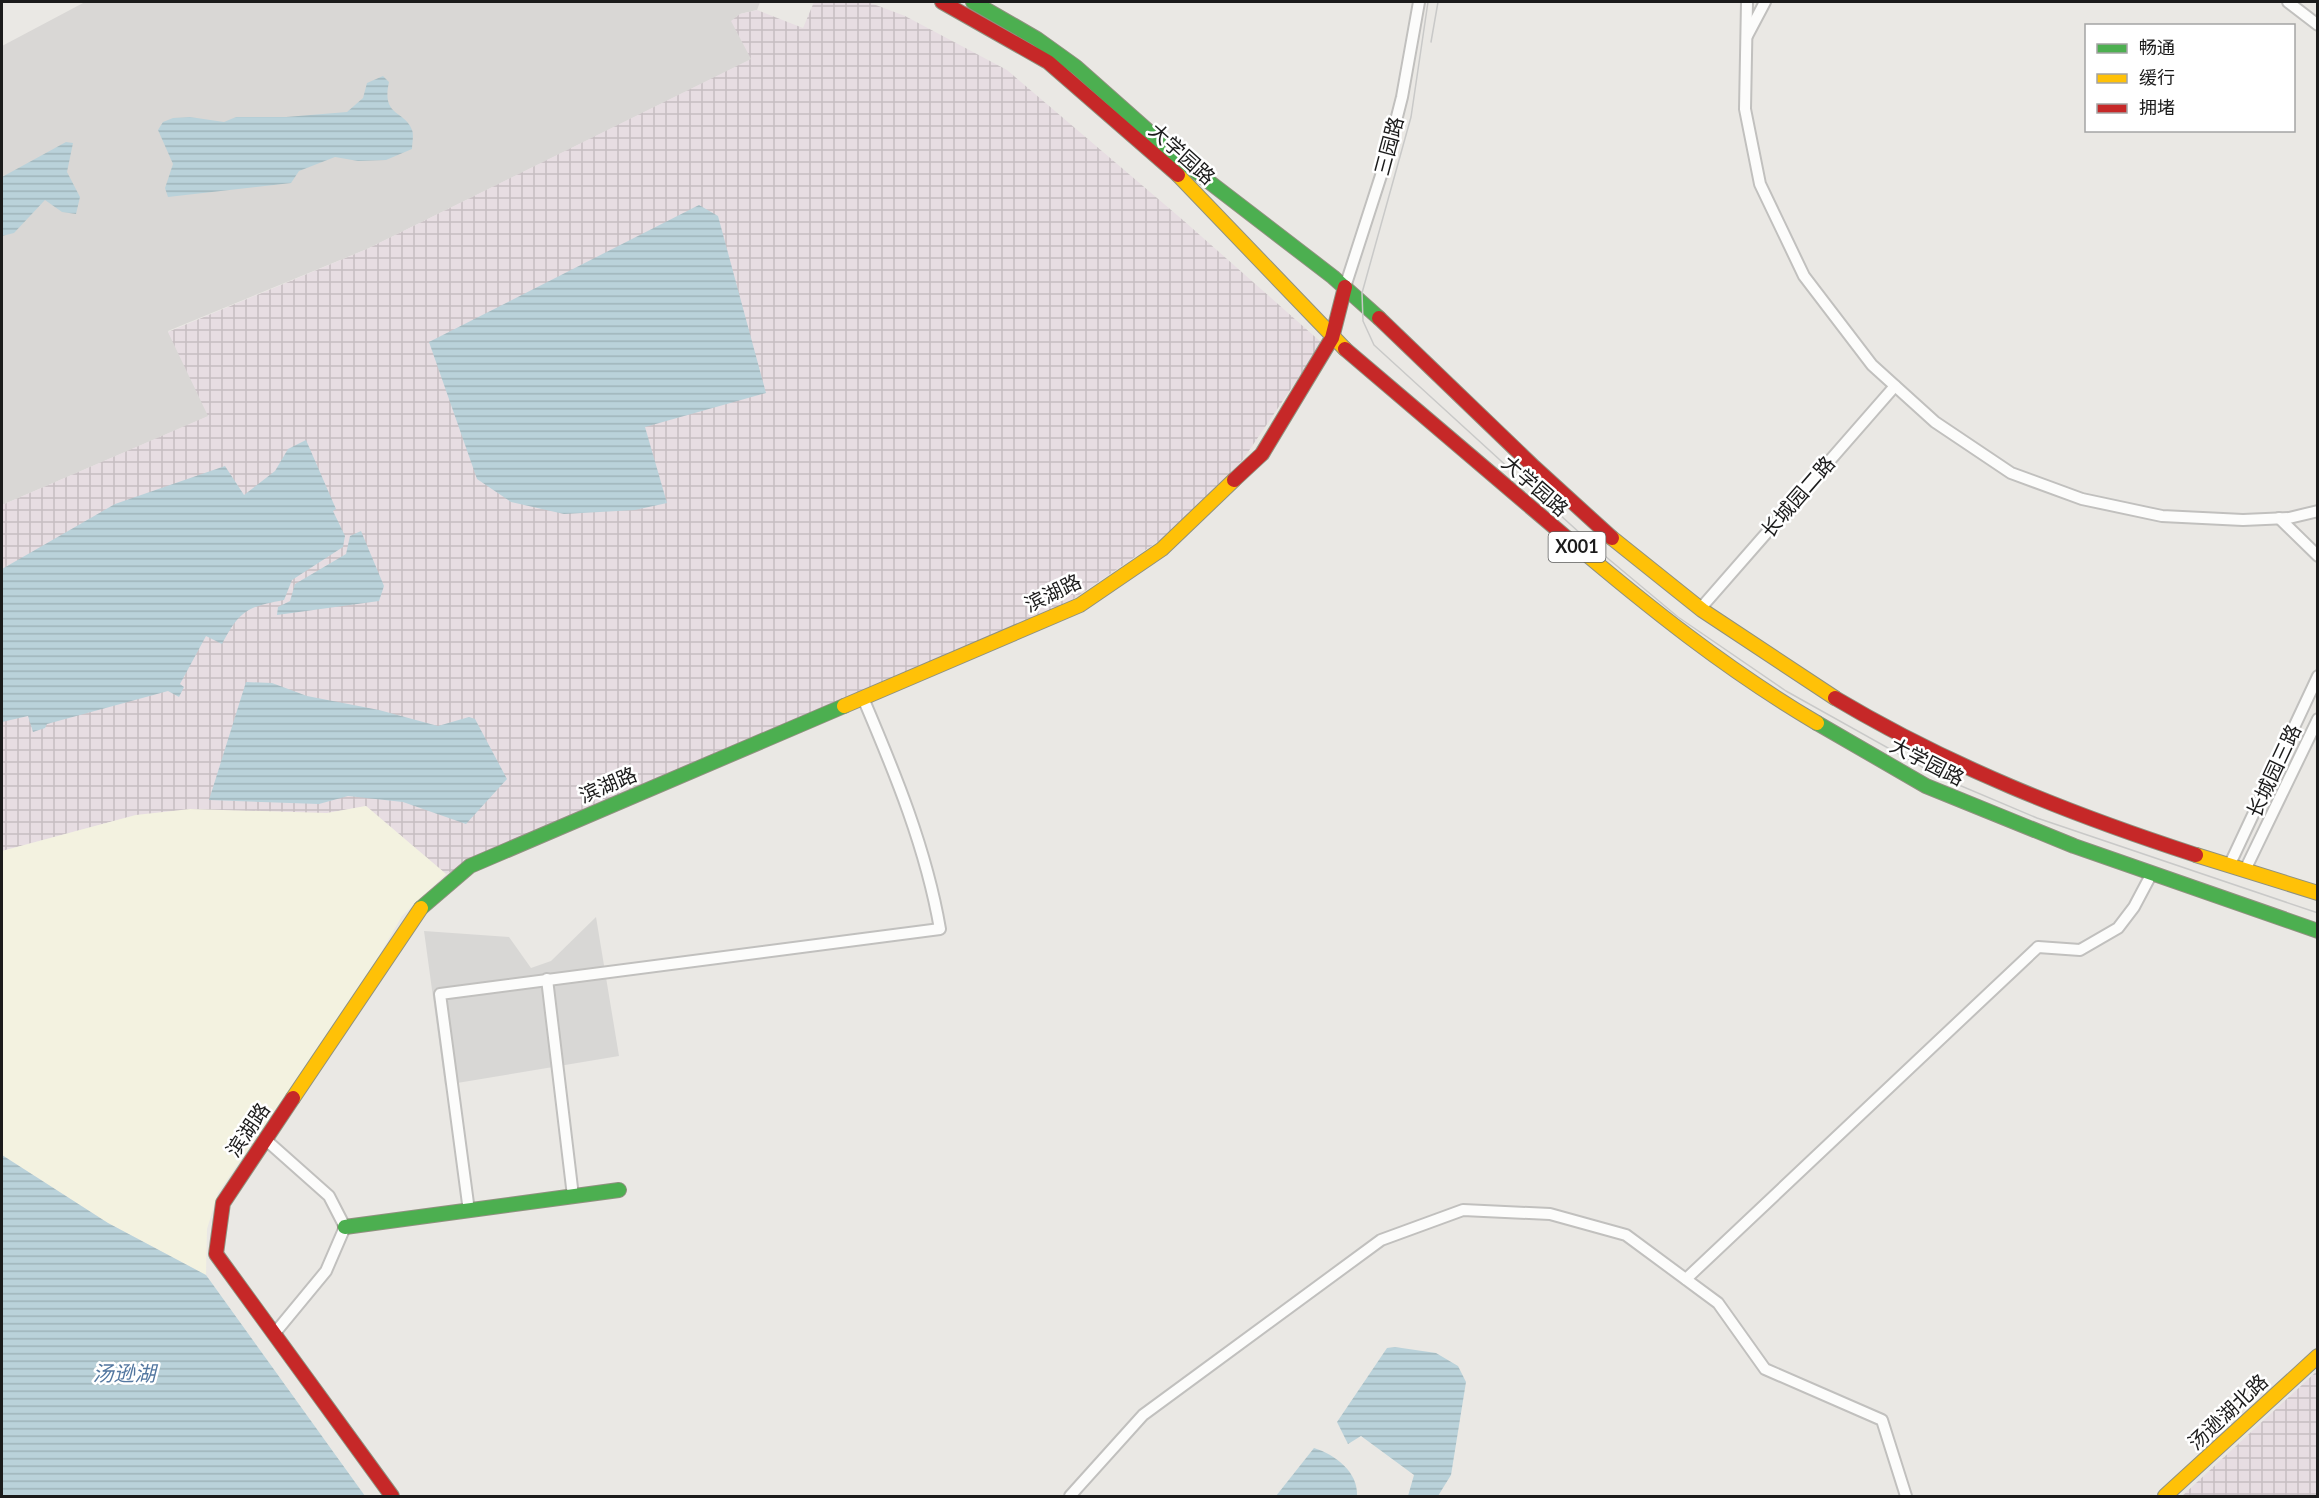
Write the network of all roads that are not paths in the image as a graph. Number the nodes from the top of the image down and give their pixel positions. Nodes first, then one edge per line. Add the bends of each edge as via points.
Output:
1 (942, 2) edge
2 (974, 2) edge
3 (1419, 2) edge
4 (1747, 2) edge
5 (1765, 2) edge
6 (2291, 2) edge
7 (2318, 25) edge
8 (1746, 39) junction
9 (1345, 287) junction
10 (1332, 338) junction
11 (1895, 386) junction
12 (2318, 511) edge
13 (2279, 518) junction
14 (2318, 556) edge
15 (1700, 609) junction
16 (2318, 676) edge
17 (863, 698) junction
18 (2318, 718) edge
19 (2229, 866) junction
20 (2245, 870) junction
21 (2152, 873) junction
22 (2318, 893) edge
23 (2318, 931) edge
24 (547, 979) junction
25 (266, 1140) junction
26 (619, 1190) dead end
27 (573, 1196) junction
28 (469, 1211) junction
29 (345, 1227) junction
30 (1686, 1279) junction
31 (274, 1334) junction
32 (2318, 1356) edge
33 (392, 1497) edge
34 (1070, 1497) edge
35 (1906, 1497) edge
36 (2165, 1497) edge

1 - 10 main road, 大学园路 / X001 via 1048,63 1189,184
2 - 9 main road, 大学园路 / X001 via 1057,52 1197,173
3 - 9 street, 三园路 via 1386,160
4 - 8 street
5 - 8 street
6 - 7 street
8 - 11 street via 1745,109 1760,184 1804,276 1872,365
9 - 10 main road, 滨湖路
9 - 15 main road, 大学园路 / X001 via 1555,486
10 - 17 main road, 滨湖路 via 1262,454 1161,549 1080,605
10 - 21 main road, 大学园路 / X001 via 1654,612 1756,687 1926,786 2007,821
11 - 13 street via 1935,422 2011,473 2082,500 2162,516
11 - 15 street, 长城园二路
12 - 13 street
13 - 14 street
15 - 19 main road, 大学园路 / X001 via 1816,687 1943,758 2027,795
16 - 19 street, 长城园三路
17 - 24 street via 901,789 933,887 940,929
17 - 25 main road, 滨湖路 via 470,866 420,909
18 - 20 street, 长城园三路
19 - 20 main road, 大学园路 / X001
20 - 22 main road, 大学园路 / X001
21 - 23 main road, 大学园路 / X001
21 - 30 street via 2118,928 2080,950 2038,947
24 - 27 street
24 - 28 street via 440,994
25 - 29 street via 329,1196
25 - 31 main road, 滨湖路 via 223,1203 216,1254
26 - 27 main road
27 - 28 main road
28 - 29 main road
29 - 31 street via 326,1271
30 - 34 street via 1626,1235 1550,1214 1463,1210 1381,1240 1143,1416
30 - 35 street via 1718,1303 1765,1369 1882,1420
31 - 33 main road, 滨湖路
32 - 36 main road, 汤逊湖北路

